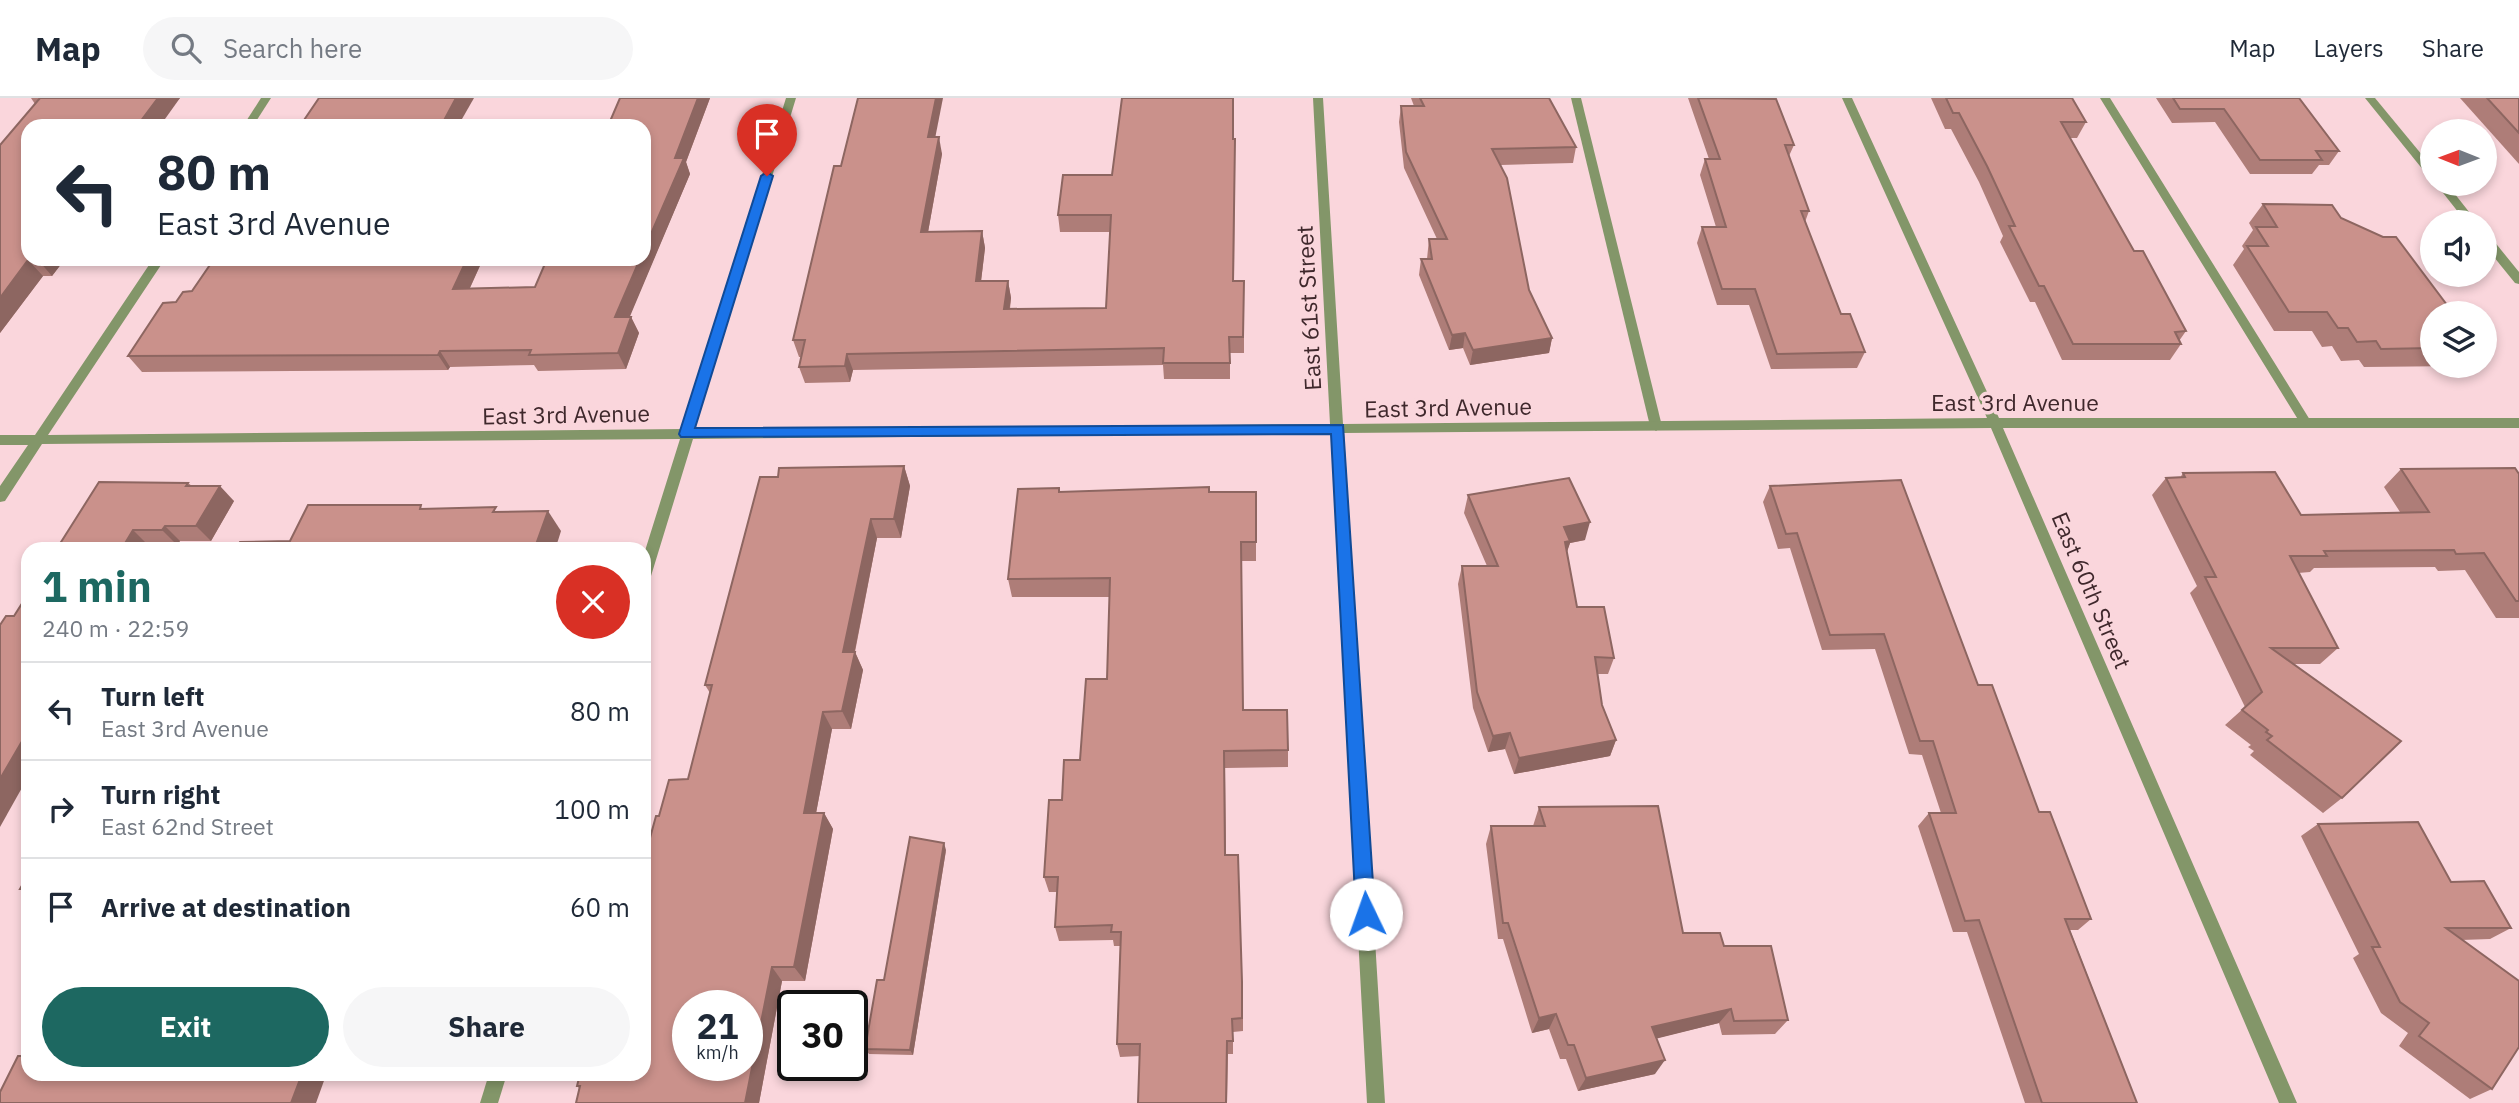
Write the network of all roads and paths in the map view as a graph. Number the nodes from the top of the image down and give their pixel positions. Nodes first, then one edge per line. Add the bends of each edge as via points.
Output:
1 (266, 98) edge
2 (791, 98) edge
3 (1318, 98) edge
4 (1576, 98) edge
5 (1847, 98) edge
6 (2105, 98) edge
7 (2370, 98) edge
8 (252, 119) edge
9 (2420, 159) edge
10 (2451, 196) edge
11 (2462, 210) edge
12 (2497, 253) edge
13 (154, 266) edge
14 (2519, 280) edge
15 (1995, 423) junction
16 (2306, 423) junction
17 (2519, 423) edge
18 (1657, 426) junction
19 (1338, 429) junction
20 (686, 434) junction
21 (40, 439) junction
22 (0, 440) edge
23 (0, 497) edge
24 (651, 552) edge
25 (496, 1081) edge
26 (489, 1103) edge
27 (1376, 1103) edge
28 (2288, 1103) edge

1 - 8 street
2 - 20 street
3 - 19 street, East 61st Street
4 - 18 street
5 - 15 street, East 60th Street
6 - 16 street
7 - 9 street
10 - 11 street
12 - 14 street
13 - 21 street
15 - 16 street, East 3rd Avenue
15 - 18 street, East 3rd Avenue
15 - 28 street, East 60th Street
16 - 17 street, East 3rd Avenue
18 - 19 street, East 3rd Avenue
19 - 20 street, East 3rd Avenue
19 - 27 street, East 61st Street
20 - 21 street, East 3rd Avenue
20 - 24 street
21 - 22 street, East 3rd Avenue
21 - 23 street
25 - 26 street

